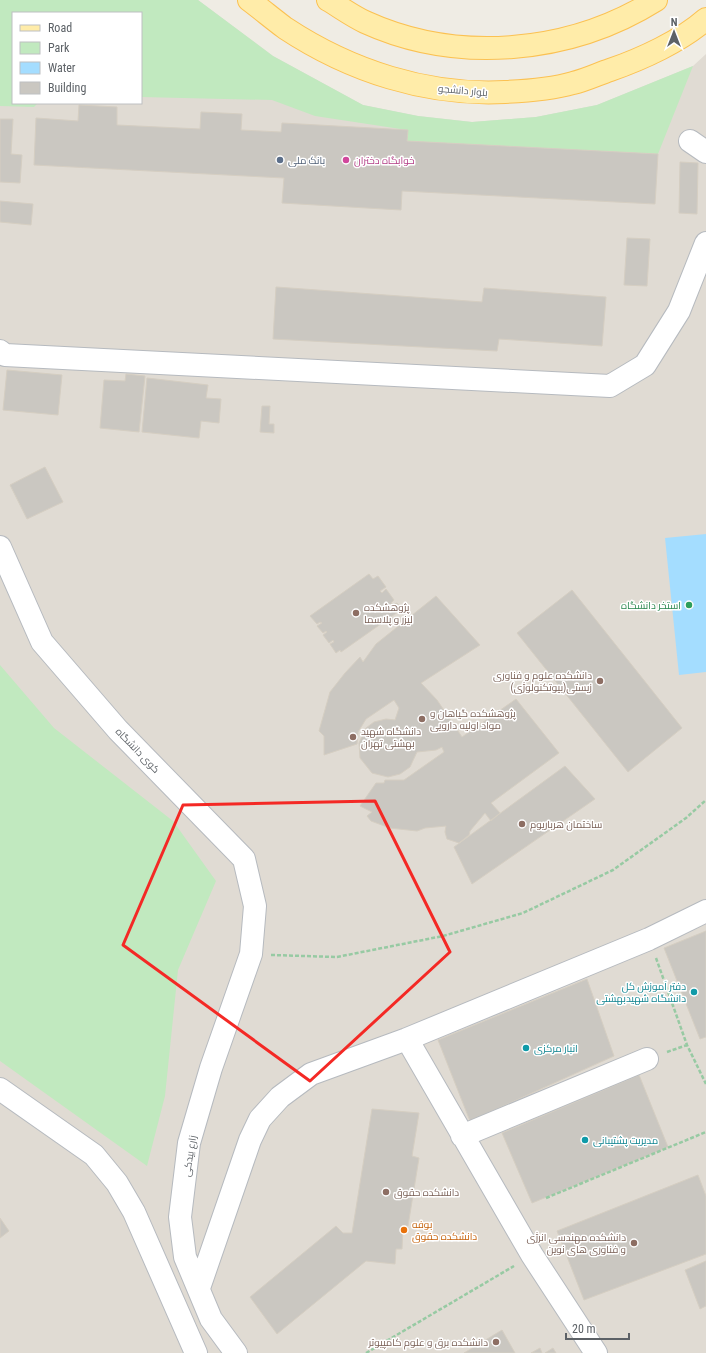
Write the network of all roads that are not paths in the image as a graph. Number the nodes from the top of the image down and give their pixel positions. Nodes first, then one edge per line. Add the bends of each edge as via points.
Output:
1 (249, 0) edge
2 (328, 0) edge
3 (656, 0) edge
4 (706, 19) edge
5 (706, 243) edge
6 (0, 351) edge
7 (0, 548) edge
8 (706, 911) edge
9 (251, 954) joint
10 (407, 1039) junction
11 (647, 1059) dead end
12 (0, 1089) edge
13 (462, 1136) junction
14 (199, 1288) junction
15 (196, 1353) edge
16 (236, 1353) edge
17 (596, 1353) edge

1 - 4 main road, بلوار دانشجو via 285,28 318,48 372,72 416,86 476,93 525,91 573,83 627,64 666,45
2 - 3 main road via 364,22 408,37 452,47 497,47 536,45 580,34 617,21
5 - 6 street via 679,311 645,365 610,386 5,355
7 - 9 street, کوی دانشگاه via 42,642 118,730 244,859 255,906
8 - 10 street via 649,939
9 - 14 street, زارع بیدکی via 189,1143 180,1217 185,1257
10 - 13 street
10 - 14 street via 311,1074 280,1097 260,1119 250,1140
11 - 13 street
12 - 15 street via 94,1155 117,1183 134,1212
13 - 17 street via 532,1255
14 - 16 street, زارع بیدکی via 211,1319

